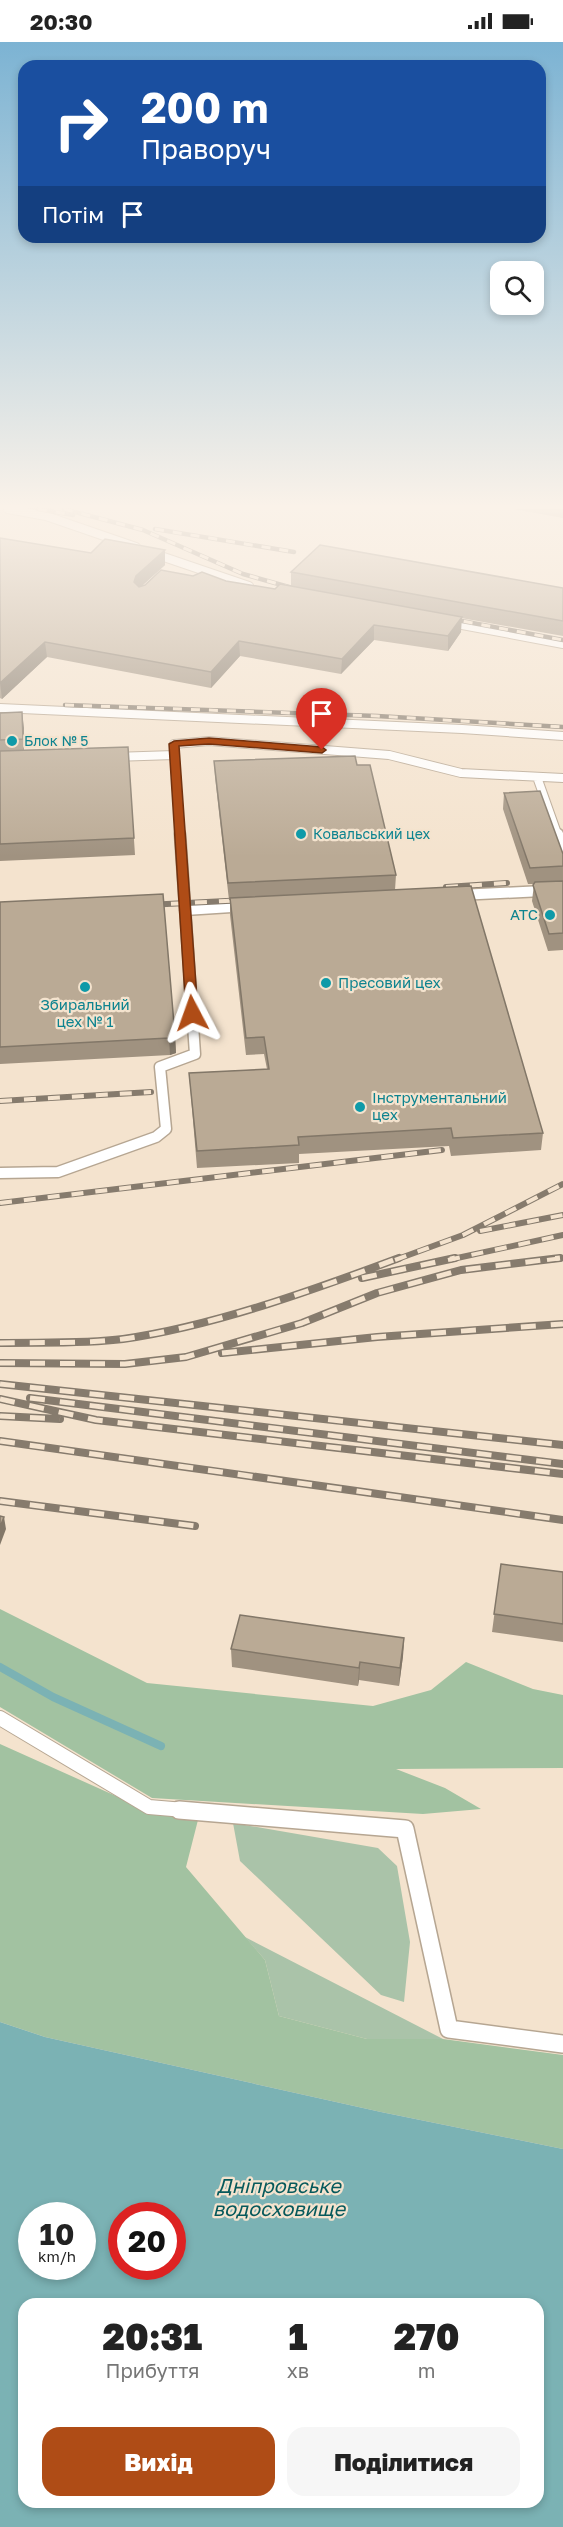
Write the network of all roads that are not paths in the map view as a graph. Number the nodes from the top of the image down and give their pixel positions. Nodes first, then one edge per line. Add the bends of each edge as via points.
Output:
1 (462, 625) edge
2 (563, 644) edge
3 (0, 708) edge
4 (563, 736) edge
5 (174, 755) junction
6 (105, 758) edge
7 (537, 777) junction
8 (563, 778) edge
9 (563, 849) edge
10 (563, 890) edge
11 (445, 896) edge
12 (256, 906) edge
13 (185, 910) junction
14 (0, 1173) edge
15 (0, 1718) edge
16 (563, 2044) edge

1 - 2 lane
3 - 4 lane
5 - 6 lane
5 - 7 lane via 174,744 209,741 389,755 461,773
5 - 13 lane
7 - 8 lane
7 - 9 lane
10 - 11 lane
12 - 13 lane
13 - 14 lane via 195,1054 160,1067 166,1129 156,1137 58,1172
15 - 16 lane via 149,1807 405,1829 449,2029

